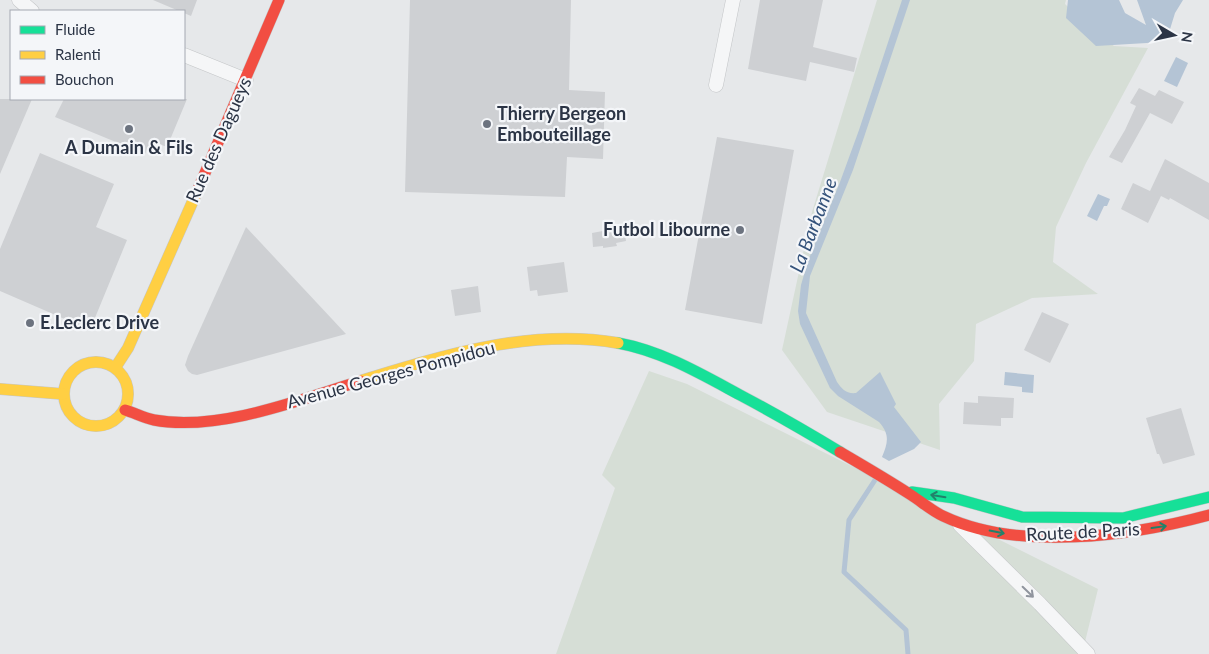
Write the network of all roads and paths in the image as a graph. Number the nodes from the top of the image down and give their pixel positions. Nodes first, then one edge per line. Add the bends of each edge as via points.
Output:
1 (19, 0) edge
2 (280, 0) edge
3 (733, 0) edge
4 (31, 10) edge
5 (185, 55) edge
6 (246, 80) junction
7 (716, 85) dead end
8 (116, 368) junction
9 (0, 389) edge
10 (64, 394) junction
11 (125, 410) junction
12 (889, 482) joint
13 (906, 491) junction
14 (1209, 497) edge
15 (1209, 515) edge
16 (956, 521) junction
17 (1088, 654) edge

1 - 4 street
2 - 6 main road, Rue des Dagueys
3 - 7 street
5 - 6 street
6 - 8 main road, Rue des Dagueys via 128,348
8 - 10 main road via 96,362 77,367 65,384
8 - 11 main road via 129,392
9 - 10 main road
10 - 11 main road via 70,414 88,426 109,424
11 - 12 main road, Avenue Georges Pompidou via 151,420 168,422 224,418 277,406 467,351 558,338 603,340 648,350 695,370
12 - 13 main road, Route de Paris
14 -> 13 main road, Route de Paris via 1123,518 1022,517 954,498
13 - 16 main road, Route de Paris via 942,516
16 -> 15 main road, Route de Paris via 1019,536 1062,536 1181,524
16 -> 17 street

